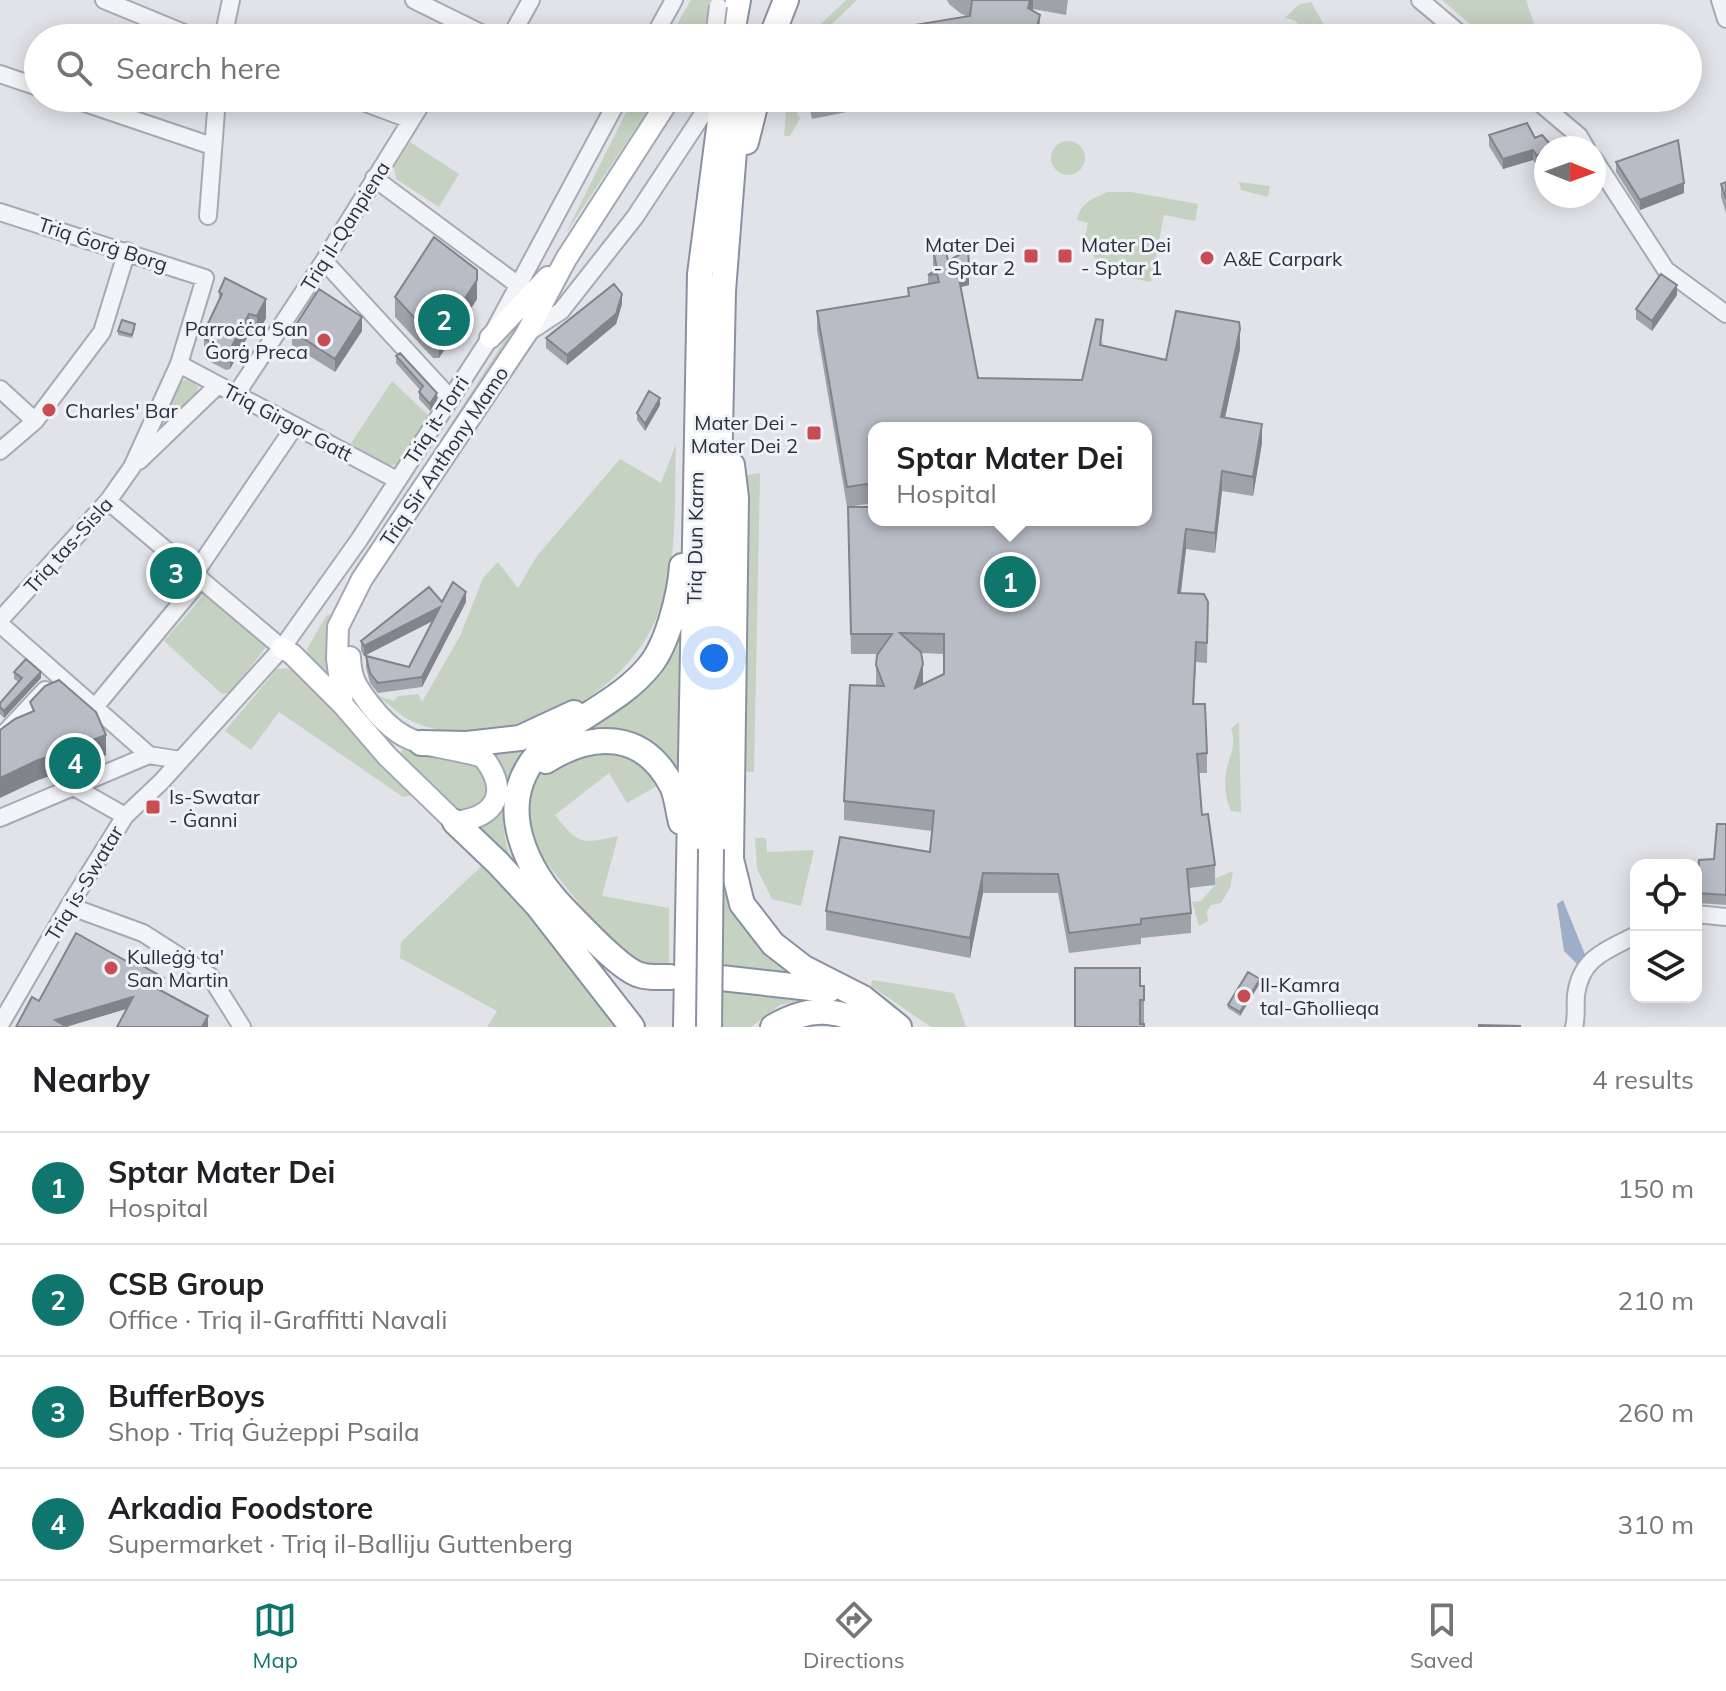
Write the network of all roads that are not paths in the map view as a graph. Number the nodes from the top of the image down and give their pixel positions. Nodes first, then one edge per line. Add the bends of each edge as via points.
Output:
1 (104, 0) edge
2 (231, 0) edge
3 (414, 0) edge
4 (531, 0) edge
5 (674, 0) edge
6 (786, 0) edge
7 (1420, 0) edge
8 (1720, 0) edge
9 (735, 3) edge
10 (1726, 19) edge
11 (162, 24) edge
12 (226, 24) edge
13 (453, 24) edge
14 (518, 24) edge
15 (661, 24) edge
16 (722, 24) edge
17 (732, 24) edge
18 (743, 24) edge
19 (777, 24) edge
20 (1448, 24) edge
21 (0, 74) edge
22 (24, 82) edge
23 (111, 112) edge
24 (216, 112) edge
25 (390, 112) edge
26 (416, 112) edge
27 (606, 112) edge
28 (661, 112) edge
29 (703, 112) edge
30 (721, 112) edge
31 (738, 112) edge
32 (754, 112) edge
33 (1551, 112) edge
34 (411, 120) junction
35 (1579, 136) edge
36 (212, 146) junction
37 (374, 178) junction
38 (1606, 178) edge
39 (0, 212) edge
40 (208, 216) dead end
41 (728, 222) junction
42 (127, 251) junction
43 (566, 259) junction
44 (324, 261) junction
45 (700, 274) junction
46 (205, 278) joint
47 (518, 285) junction
48 (1726, 314) edge
49 (526, 334) junction
50 (490, 338) junction
51 (722, 359) junction
52 (179, 364) junction
53 (218, 385) junction
54 (0, 389) edge
55 (237, 393) junction
56 (450, 398) junction
57 (35, 421) junction
58 (295, 426) junction
59 (0, 451) edge
60 (132, 467) junction
61 (397, 480) junction
62 (686, 486) junction
63 (108, 501) junction
64 (198, 576) junction
65 (362, 579) junction
66 (0, 622) edge
67 (282, 648) junction
68 (58, 676) junction
69 (343, 705) junction
70 (95, 707) junction
71 (0, 738) edge
72 (421, 743) junction
73 (149, 755) junction
74 (180, 760) junction
75 (527, 772) junction
76 (74, 787) junction
77 (125, 816) junction
78 (0, 818) edge
79 (455, 822) junction
80 (69, 906) junction
81 (1702, 915) edge
82 (1726, 917) edge
83 (688, 925) junction
84 (1630, 938) edge
85 (670, 977) dead end
86 (721, 978) dead end
87 (812, 986) junction
88 (863, 998) junction
89 (0, 1025) edge
90 (874, 1026) edge
91 (242, 1027) edge
92 (632, 1027) edge
93 (686, 1027) edge
94 (709, 1027) edge
95 (773, 1027) edge
96 (899, 1027) edge
97 (1574, 1027) edge

1 - 11 street
2 - 12 street
3 - 13 street
4 - 14 street
5 - 15 street
6 - 19 highway
7 - 20 street
8 - 10 street
9 - 16 street, bridge
9 - 17 highway
9 - 18 highway
21 - 22 street
23 - 36 street
24 - 36 street
25 - 34 street
26 - 34 street, Triq il-Qanpiena
27 - 47 street, Triq it-Torri
28 - 43 main road, Triq Sir Anthony Mamo
29 - 49 street, Triq Sir Anthony Mamo via 635,217 561,311
30 - 45 highway, Triq Dun Karm
31 - 41 highway, Triq Dun Karm
32 - 41 highway
33 - 35 street
34 - 37 street, Triq il-Qanpiena
36 - 40 street
37 - 44 street, Triq il-Qanpiena
37 - 47 street
38 - 48 street via 1666,270
39 - 42 street, Triq Ġorġ Borg
41 - 51 highway, Triq Dun Karm
42 - 46 street, Triq Ġorġ Borg
42 - 57 street via 102,332
43 - 49 main road, Triq Sir Anthony Mamo
43 - 50 main road
44 - 55 street, Triq il-Qanpiena
44 - 56 street
45 - 62 highway via 692,296
45 - 83 highway, Triq Dun Karm
46 - 52 street, Triq tas-Sisla
47 - 50 street, Triq it-Torri
49 - 65 main road, Triq Sir Anthony Mamo
50 - 56 street, Triq it-Torri
51 - 88 highway via 736,498 731,859 742,904 773,944 804,968
51 - 94 highway, Triq Dun Karm, bridge
52 - 53 street, Triq Girgor Gatt
52 - 60 street, Triq tas-Sisla
53 - 55 street, Triq Girgor Gatt
53 - 60 street, Triq tas-Sisla
54 - 57 street
55 - 58 street, Triq Girgor Gatt
56 - 61 street, Triq it-Torri
57 - 59 street
58 - 61 street, Triq Girgor Gatt
58 - 64 street
60 - 63 street, Triq tas-Sisla
61 - 67 street, Triq it-Torri
62 - 72 highway via 680,491 677,570 664,616 646,653 620,683 583,709 520,738
62 - 75 highway via 681,584 653,662 617,698 545,747
63 - 64 street
63 - 66 street, Triq tas-Sisla
64 - 67 street
64 - 70 street
65 - 69 main road via 338,627
65 - 72 main road via 349,638 353,682 394,731
66 - 68 street
67 - 69 main road
67 - 74 street, Triq is-Swatar
68 - 70 street
68 - 71 street
69 - 79 main road
70 - 73 street
72 - 79 main road via 483,757 494,771 496,801 473,820
73 - 74 street
73 - 76 street
74 - 77 street, Triq is-Swatar
75 - 83 highway via 564,749 591,742 612,740 649,756 673,788 681,824
75 - 85 highway via 517,820 521,845 537,874 560,905 638,975
76 - 77 street
76 - 78 street
77 - 80 street, Triq is-Swatar
79 - 92 highway via 537,905
80 - 89 street, Triq is-Swatar
80 - 91 street via 143,933 210,976
81 - 82 street
83 - 93 highway, Triq Dun Karm
84 - 97 street via 1592,958 1582,971
86 - 87 highway
87 - 88 highway
87 - 90 highway
88 - 96 highway
90 - 95 highway via 831,1011 798,1014

